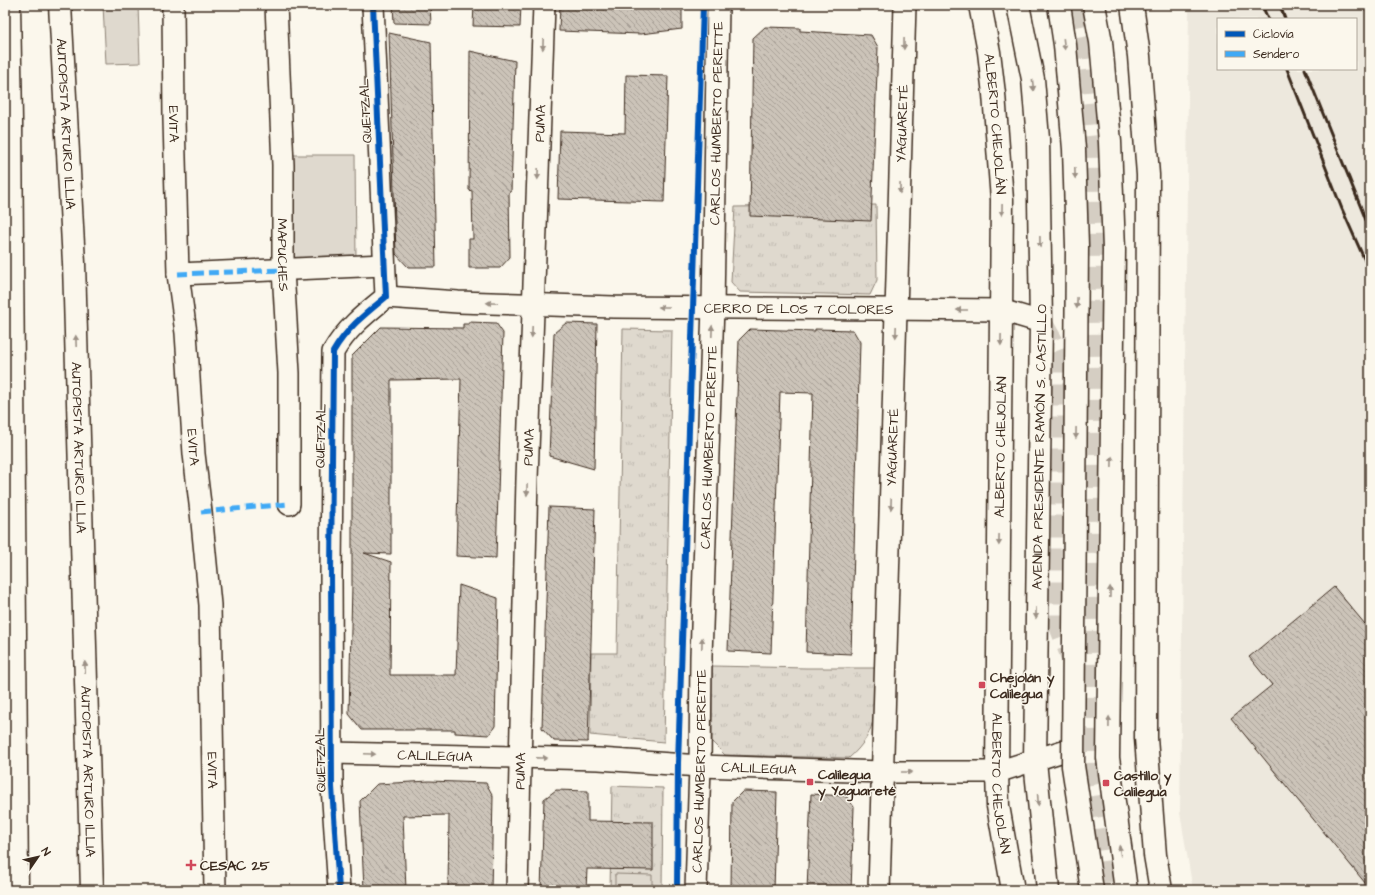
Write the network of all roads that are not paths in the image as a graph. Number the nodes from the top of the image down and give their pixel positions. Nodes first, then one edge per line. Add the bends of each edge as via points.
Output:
1 (9, 5) edge
2 (60, 5) edge
3 (173, 5) edge
4 (276, 5) edge
5 (373, 5) edge
6 (544, 5) edge
7 (718, 5) edge
8 (905, 5) edge
9 (980, 5) edge
10 (1018, 5) edge
11 (1059, 5) edge
12 (1094, 5) edge
13 (1132, 5) edge
14 (384, 265) junction
15 (283, 270) junction
16 (178, 274) junction
17 (386, 297) junction
18 (533, 305) junction
19 (713, 307) junction
20 (897, 310) junction
21 (1002, 310) junction
22 (1041, 322) junction
23 (289, 504) dead end
24 (1063, 751) tunnel mouth
25 (332, 753) junction
26 (520, 757) junction
27 (1035, 761) junction
28 (700, 766) junction
29 (882, 772) junction
30 (997, 772) junction
31 (17, 890) edge
32 (92, 890) edge
33 (215, 890) edge
34 (339, 890) edge
35 (517, 890) edge
36 (696, 890) edge
37 (879, 890) edge
38 (1013, 890) edge
39 (1048, 890) edge
40 (1092, 890) edge
41 (1126, 890) edge
42 (1161, 890) edge

1 - 31 main road
32 -> 2 main road, AUTOPISTA ARTURO ILLIA via 74,263
3 - 16 street, EVITA
4 - 15 street, MAPUCHES via 283,165
5 - 14 street, QUETZAL
6 -> 18 street, PUMA
7 - 19 street, CARLOS HUMBERTO PERETTE
8 -> 20 street, YAGUARETÉ
9 -> 21 main road, ALBERTO CHEJOLÁN via 989,52 998,140 1002,200
10 -> 22 main road, AVENIDA PRESIDENTE RAMÓN S. CASTILLO via 1033,79 1038,139
11 -> 40 main road, bridge via 1074,149 1077,246 1073,766
41 -> 12 main road via 1108,758 1114,250 1110,142 1101,42
13 - 42 main road via 1139,56 1148,175 1146,738 1154,855
14 - 15 street
14 - 17 street, QUETZAL
15 - 16 street
15 - 23 street, MAPUCHES via 289,373
16 - 33 street, EVITA via 186,333 194,454 210,605
18 -> 17 street, CERRO DE LOS 7 COLORES
17 - 25 street, QUETZAL via 351,326 332,352
19 -> 18 street, CERRO DE LOS 7 COLORES
18 -> 26 street, PUMA
19 - 20 street, CERRO DE LOS 7 COLORES
28 -> 19 street, CARLOS HUMBERTO PERETTE via 701,656
21 -> 20 street, CERRO DE LOS 7 COLORES
20 -> 29 street, YAGUARETÉ
21 - 22 street, CERRO DE LOS 7 COLORES
21 -> 30 main road, ALBERTO CHEJOLÁN
22 -> 27 main road, AVENIDA PRESIDENTE RAMÓN S. CASTILLO
24 - 27 street, CALILEGUA
25 -> 26 street, CALILEGUA
25 - 34 street, QUETZAL
26 -> 28 street, CALILEGUA
26 - 35 street, PUMA
27 - 30 street, CALILEGUA
27 -> 39 main road, AVENIDA PRESIDENTE RAMÓN S. CASTILLO
28 - 29 street, CALILEGUA
28 - 36 street, CARLOS HUMBERTO PERETTE
29 -> 30 street, CALILEGUA
29 - 37 street, YAGUARETÉ
30 - 38 main road, ALBERTO CHEJOLÁN via 998,806

